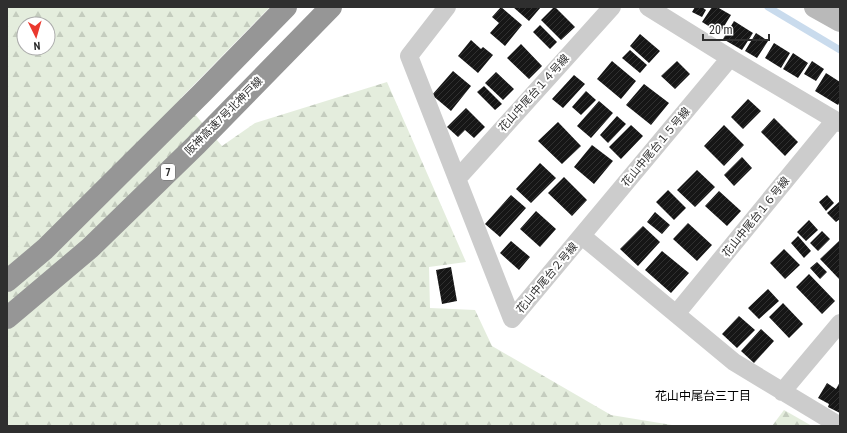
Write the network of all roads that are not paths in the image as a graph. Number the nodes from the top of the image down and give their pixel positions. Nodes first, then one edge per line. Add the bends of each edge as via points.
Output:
1 (286, 7) edge
2 (447, 7) edge
3 (612, 7) edge
4 (648, 7) edge
5 (816, 7) edge
6 (326, 12) edge
7 (840, 21) edge
8 (730, 58) junction
9 (838, 121) edge
10 (457, 179) junction
11 (582, 236) junction
12 (7, 281) edge
13 (676, 314) junction
14 (7, 318) edge
15 (840, 323) edge
16 (782, 392) junction
17 (840, 426) edge

1 - 12 highway via 45,248
2 - 10 street, 花山中尾台２号線 via 409,56
3 - 10 street, 花山中尾台１４号線
4 - 8 street
5 - 7 street
6 - 14 highway, 阪神高速7号北神戸線 / 7 via 96,243
8 - 9 street
8 - 11 street, 花山中尾台１５号線
9 - 13 street, 花山中尾台１６号線
10 - 11 street, 花山中尾台２号線 via 512,319
11 - 13 street, 花山中尾台２号線
13 - 16 street, 花山中尾台２号線 via 734,362
15 - 16 street
16 - 17 street, 花山中尾台２号線

